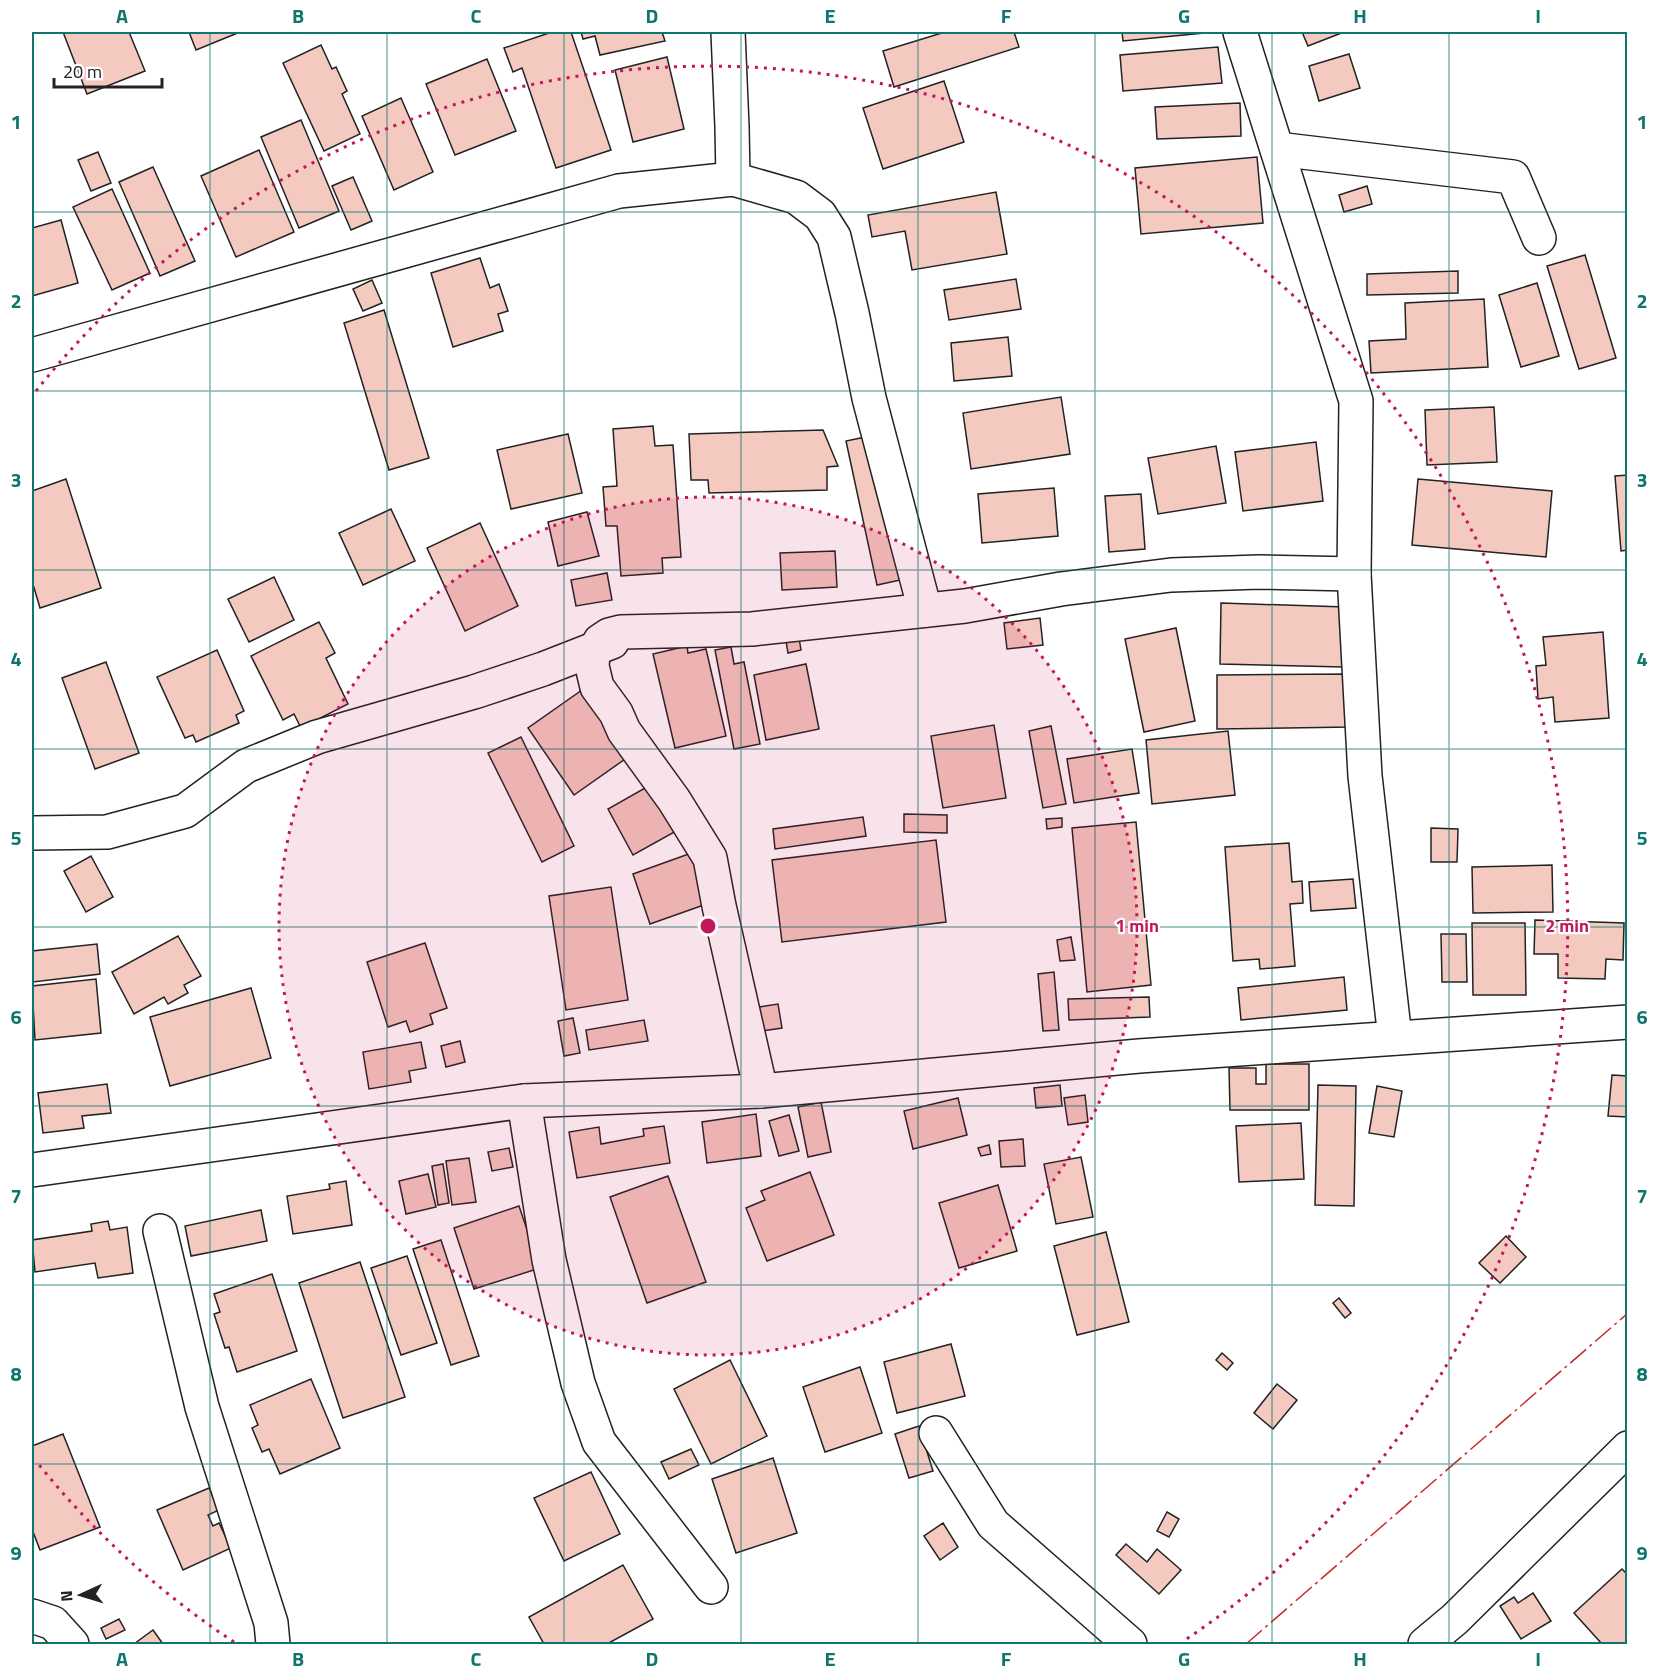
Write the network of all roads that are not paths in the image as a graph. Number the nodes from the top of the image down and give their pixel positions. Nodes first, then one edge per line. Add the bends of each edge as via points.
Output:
1 (728, 32) edge
2 (1240, 32) edge
3 (1277, 149) junction
4 (733, 179) junction
5 (1539, 238) dead end
6 (32, 355) edge
7 (1354, 574) junction
8 (925, 610) junction
9 (622, 638) dead end
10 (32, 833) edge
11 (1628, 1022) edge
12 (1395, 1038) junction
13 (761, 1091) junction
14 (524, 1101) junction
15 (32, 1170) edge
16 (160, 1231) dead end
17 (936, 1433) dead end
18 (1628, 1448) edge
19 (711, 1587) dead end
20 (32, 1616) edge
21 (72, 1644) edge
22 (273, 1644) edge
23 (1130, 1644) edge
24 (1425, 1644) edge

1 - 4 street
2 - 3 street
3 - 5 street via 1513,177
3 - 7 street via 1356,401
4 - 6 street via 619,191
4 - 8 street via 796,197 820,215 834,237 869,398
7 - 8 street via 1171,575
7 - 12 street via 1365,776
8 - 13 street via 752,629 621,632 600,641 593,654 597,687 710,858
9 - 10 street via 474,692 318,737 246,766 184,811 107,832
11 - 12 street
12 - 13 street via 1139,1056
13 - 14 street
14 - 15 street
14 - 19 street via 549,1260 578,1383 599,1442
16 - 22 street via 202,1407 271,1623
17 - 23 street via 993,1524
18 - 24 street
20 - 21 street via 53,1623

